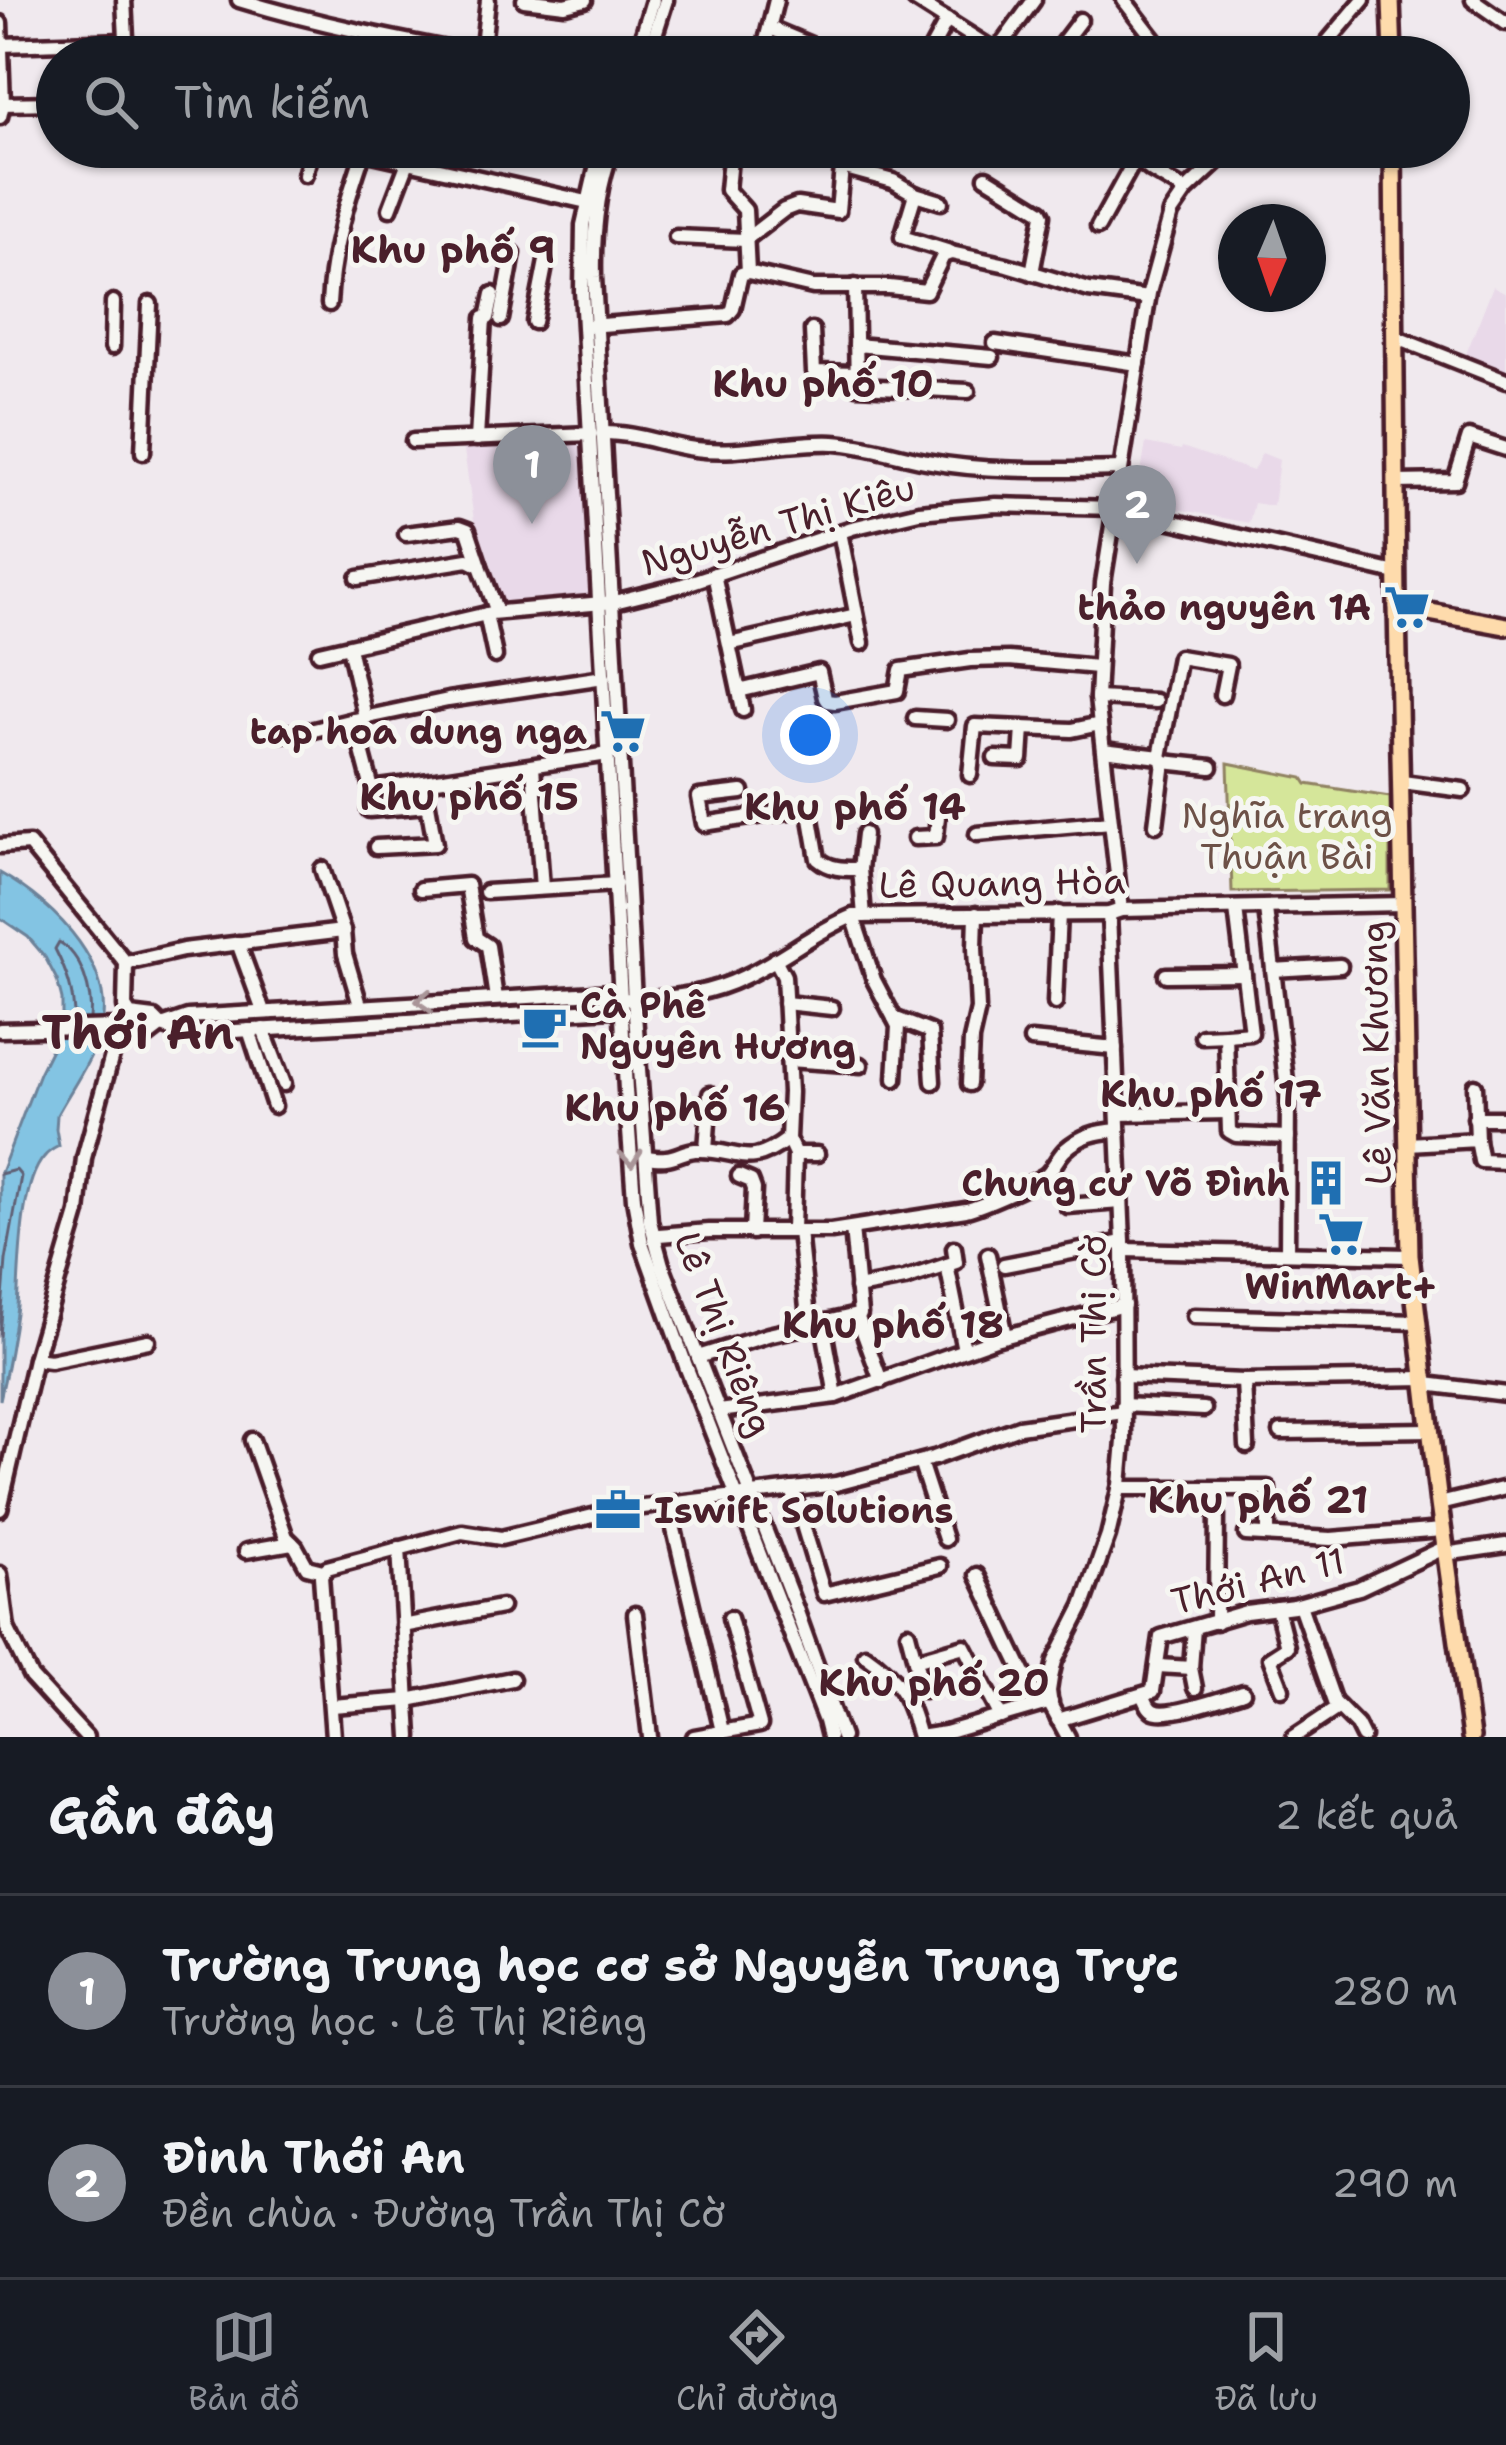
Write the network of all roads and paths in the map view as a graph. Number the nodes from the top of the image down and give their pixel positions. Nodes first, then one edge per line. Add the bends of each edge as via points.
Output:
1 (124, 0) edge
2 (239, 0) edge
3 (488, 0) edge
4 (524, 0) edge
5 (585, 0) edge
6 (653, 0) edge
7 (666, 0) edge
8 (776, 0) edge
9 (915, 0) edge
10 (1034, 0) edge
11 (1124, 0) edge
12 (1363, 0) edge
13 (1391, 0) edge
14 (1473, 0) edge
15 (941, 11) edge
16 (1080, 20) dead end
17 (0, 23) edge
18 (1506, 23) edge
19 (770, 28) junction
20 (126, 36) edge
21 (378, 36) edge
22 (485, 36) edge
23 (642, 36) edge
24 (654, 36) edge
25 (768, 36) edge
26 (789, 36) edge
27 (976, 36) edge
28 (1012, 36) edge
29 (1068, 36) edge
30 (1152, 36) edge
31 (1333, 36) edge
32 (1392, 36) edge
33 (36, 44) edge
34 (0, 45) edge
35 (36, 105) edge
36 (1, 109) edge
37 (307, 168) edge
38 (359, 168) edge
39 (406, 168) edge
40 (435, 168) edge
41 (596, 168) edge
42 (607, 168) edge
43 (729, 168) edge
44 (842, 168) edge
45 (846, 168) edge
46 (1130, 168) edge
47 (1151, 168) edge
48 (1211, 168) edge
49 (1393, 168) edge
50 (305, 175) dead end
51 (986, 177) dead end
52 (1186, 191) junction
53 (915, 194) junction
54 (586, 202) junction
55 (941, 202) dead end
56 (390, 208) dead end
57 (1098, 226) dead end
58 (676, 237) dead end
59 (745, 240) junction
60 (513, 253) dead end
61 (952, 253) junction
62 (546, 261) dead end
63 (748, 272) junction
64 (1032, 273) junction
65 (856, 286) junction
66 (493, 293) dead end
67 (1148, 298) junction
68 (113, 302) dead end
69 (150, 304) dead end
70 (329, 304) dead end
71 (491, 318) junction
72 (534, 322) dead end
73 (591, 326) junction
74 (812, 330) dead end
75 (1396, 338) junction
76 (856, 345) junction
77 (112, 347) dead end
78 (1138, 364) junction
79 (857, 380) junction
80 (1506, 381) edge
81 (968, 391) dead end
82 (857, 405) dead end
83 (598, 433) junction
84 (477, 439) junction
85 (413, 441) dead end
86 (1506, 448) edge
87 (143, 452) dead end
88 (1121, 469) junction
89 (1396, 482) junction
90 (1114, 508) junction
91 (840, 532) junction
92 (406, 534) dead end
93 (480, 566) junction
94 (1396, 573) junction
95 (714, 574) junction
96 (358, 578) dead end
97 (607, 603) junction
98 (1396, 607) junction
99 (491, 613) junction
100 (856, 615) junction
101 (1506, 626) edge
102 (862, 643) dead end
103 (729, 644) junction
104 (350, 647) junction
105 (319, 653) dead end
106 (495, 656) dead end
107 (1097, 667) junction
108 (604, 676) junction
109 (739, 687) junction
110 (1222, 695) dead end
111 (1097, 698) junction
112 (1155, 701) dead end
113 (743, 710) dead end
114 (360, 718) junction
115 (914, 718) dead end
116 (946, 720) dead end
117 (1100, 724) junction
118 (1023, 728) junction
119 (280, 734) dead end
120 (1103, 750) junction
121 (608, 754) junction
122 (995, 758) dead end
123 (1162, 760) junction
124 (532, 767) junction
125 (1211, 767) dead end
126 (970, 775) dead end
127 (424, 782) junction
128 (1402, 782) junction
129 (1463, 790) dead end
130 (742, 792) dead end
131 (427, 805) junction
132 (369, 811) dead end
133 (938, 817) dead end
134 (1111, 822) junction
135 (1156, 826) dead end
136 (977, 833) dead end
137 (864, 834) dead end
138 (915, 838) dead end
139 (0, 845) edge
140 (376, 847) dead end
141 (322, 869) dead end
142 (860, 869) junction
143 (616, 884) junction
144 (542, 888) junction
145 (421, 889) dead end
146 (486, 892) dead end
147 (1403, 904) junction
148 (1266, 909) junction
149 (1236, 910) junction
150 (1115, 912) junction
151 (976, 914) junction
152 (1059, 914) junction
153 (859, 916) junction
154 (343, 931) junction
155 (238, 943) junction
156 (775, 959) junction
157 (126, 963) junction
158 (1340, 966) dead end
159 (1274, 970) junction
160 (1244, 974) junction
161 (1166, 975) dead end
162 (496, 998) junction
163 (628, 999) junction
164 (785, 1003) junction
165 (1055, 1003) dead end
166 (360, 1005) junction
167 (832, 1008) dead end
168 (263, 1011) junction
169 (894, 1018) junction
170 (162, 1026) junction
171 (256, 1029) junction
172 (0, 1030) edge
173 (1202, 1036) dead end
174 (1226, 1036) junction
175 (1031, 1040) dead end
176 (1115, 1048) junction
177 (788, 1060) junction
178 (860, 1065) dead end
179 (896, 1079) dead end
180 (933, 1082) dead end
181 (284, 1084) dead end
182 (969, 1084) dead end
183 (1475, 1086) dead end
184 (710, 1094) dead end
185 (274, 1106) dead end
186 (1228, 1112) junction
187 (1118, 1114) junction
188 (1475, 1118) junction
189 (1506, 1118) edge
190 (1118, 1130) junction
191 (1288, 1137) junction
192 (788, 1139) junction
193 (1477, 1140) junction
194 (1408, 1144) junction
195 (706, 1150) junction
196 (795, 1154) junction
197 (817, 1154) dead end
198 (646, 1157) junction
199 (1506, 1162) edge
200 (739, 1176) dead end
201 (1121, 1202) junction
202 (1067, 1206) dead end
203 (852, 1228) junction
204 (796, 1231) junction
205 (752, 1232) junction
206 (654, 1238) junction
207 (1123, 1246) junction
208 (954, 1248) dead end
209 (1287, 1253) junction
210 (988, 1256) dead end
211 (1410, 1256) junction
212 (946, 1265) junction
213 (1004, 1265) dead end
214 (857, 1288) junction
215 (1124, 1305) junction
216 (857, 1315) junction
217 (1194, 1316) dead end
218 (1419, 1322) junction
219 (816, 1326) junction
220 (1005, 1336) junction
221 (148, 1341) dead end
222 (964, 1350) junction
223 (698, 1357) junction
224 (35, 1359) junction
225 (1123, 1376) junction
226 (881, 1381) junction
227 (1426, 1381) junction
228 (1244, 1382) junction
229 (1506, 1394) edge
230 (836, 1396) junction
231 (1123, 1408) junction
232 (1204, 1409) dead end
233 (719, 1411) junction
234 (1431, 1430) junction
235 (1281, 1432) dead end
236 (252, 1440) dead end
237 (1247, 1446) dead end
238 (920, 1462) junction
239 (1119, 1488) junction
240 (1506, 1488) edge
241 (792, 1490) junction
242 (745, 1495) junction
243 (668, 1504) junction
244 (1438, 1504) junction
245 (0, 1509) edge
246 (1217, 1512) dead end
247 (1442, 1530) junction
248 (1246, 1534) dead end
249 (1268, 1535) junction
250 (945, 1539) dead end
251 (292, 1544) junction
252 (1506, 1545) edge
253 (399, 1548) junction
254 (246, 1551) dead end
255 (1445, 1551) junction
256 (940, 1566) dead end
257 (323, 1571) junction
258 (0, 1574) edge
259 (977, 1575) dead end
260 (1300, 1605) junction
261 (500, 1607) dead end
262 (1277, 1608) junction
263 (635, 1614) dead end
264 (730, 1618) dead end
265 (1216, 1622) junction
266 (403, 1626) junction
267 (1194, 1628) junction
268 (908, 1633) dead end
269 (865, 1655) dead end
270 (915, 1660) junction
271 (1158, 1666) junction
272 (1191, 1668) junction
273 (512, 1679) dead end
274 (1195, 1688) dead end
275 (1282, 1689) dead end
276 (923, 1690) dead end
277 (1243, 1692) dead end
278 (1143, 1695) junction
279 (408, 1700) junction
280 (1046, 1703) junction
281 (332, 1706) junction
282 (1340, 1707) junction
283 (1001, 1717) junction
284 (1058, 1720) junction
285 (980, 1730) edge
286 (722, 1731) junction
287 (762, 1731) edge
288 (940, 1735) edge
289 (86, 1737) edge
290 (333, 1737) edge
291 (410, 1737) edge
292 (650, 1737) edge
293 (694, 1737) edge
294 (829, 1737) edge
295 (842, 1737) edge
296 (919, 1737) edge
297 (1068, 1737) edge
298 (1294, 1737) edge
299 (1363, 1737) edge
300 (1471, 1737) edge

1 - 20 street
2 - 21 street
3 - 22 street
4 - 5 street
6 - 23 street
7 - 24 street
8 - 19 street
9 - 15 street
10 - 28 street
11 - 30 street
12 - 31 street
13 - 32 main road
14 - 18 street
15 - 27 street
16 - 29 street
17 - 34 street
19 - 25 street
19 - 26 street
33 - 34 street
34 - 36 street
35 - 36 street
37 - 50 street
38 - 70 street via 341,219
39 - 56 street
40 - 54 street
41 - 54 street, Lê Thị Riêng
42 - 73 street, Lê Thị Riêng
43 - 59 street via 728,190 745,210
44 - 59 street via 838,211 797,205
45 - 53 street
46 - 57 street
47 - 52 street
48 - 52 street
49 - 75 main road, Lê Văn Khương
51 - 64 street via 1043,215
52 - 67 street, Trần Thị Cờ via 1171,213
53 - 55 street
53 - 61 street via 902,237
54 - 73 street, Lê Thị Riêng
58 - 59 street
59 - 63 street
60 - 71 street
61 - 64 street
61 - 65 street via 926,291
62 - 72 street
63 - 65 street
63 - 73 street via 740,274 728,315
64 - 67 street
65 - 76 street
66 - 71 street
67 - 78 street, Trần Thị Cờ
68 - 77 street
69 - 87 street
71 - 84 street
73 - 83 street, Lê Thị Riêng
74 - 79 street via 814,372
75 - 80 street
75 - 89 main road, Lê Văn Khương
76 - 78 street
76 - 79 street
78 - 88 street, Trần Thị Cờ
79 - 81 street
79 - 82 street
83 - 84 street
83 - 88 street via 708,450 827,443 974,466
83 - 97 street, Lê Thị Riêng
84 - 85 street
86 - 89 street via 1469,437 1455,481
88 - 90 street, Trần Thị Cờ
89 - 94 main road, Lê Văn Khương
90 - 91 street, Nguyễn Thị Kiêu via 996,505 919,512
90 - 94 street, Nguyễn Thị Kiêu
90 - 107 street, Trần Thị Cờ
91 - 95 street, Nguyễn Thị Kiêu
91 - 100 street
92 - 93 street via 468,530
93 - 96 street via 468,560
93 - 99 street
94 - 98 main road, Lê Văn Khương
95 - 97 street, Nguyễn Thị Kiêu
95 - 103 street
97 - 99 street, Nguyễn Thị Kiêu
97 - 108 street, Lê Thị Riêng
97 - 163 street, Lê Thị Riêng
98 - 101 main road
98 - 128 main road, Lê Văn Khương
99 - 104 street, Nguyễn Thị Kiêu
99 - 106 street
100 - 102 street
100 - 103 street
103 - 109 street
104 - 105 street, Nguyễn Thị Kiêu
104 - 114 street
107 - 109 street via 970,660 901,670 897,691 835,702 825,698 819,672
107 - 111 street, Trần Thị Cờ
108 - 114 street
108 - 121 street, Lê Thị Riêng
109 - 113 street
110 - 123 street via 1228,665 1179,657
111 - 112 street
111 - 117 street, Trần Thị Cờ
114 - 119 street
114 - 127 street via 372,789
115 - 116 street
117 - 118 street
117 - 120 street, Trần Thị Cờ
118 - 122 street via 1021,759
118 - 126 street via 975,726
120 - 123 street
120 - 134 street, Trần Thị Cờ
121 - 124 street
121 - 143 street, Lê Thị Riêng
123 - 125 street
123 - 135 street
124 - 127 street
124 - 144 street
127 - 131 street
128 - 129 street
128 - 147 main road, Lê Văn Khương
130 - 142 street via 699,797 704,824 811,813 818,859
131 - 132 street
131 - 140 street via 435,844
133 - 138 street via 936,836
134 - 136 street
134 - 150 street, Trần Thị Cờ
137 - 142 street
139 - 157 street via 29,844
141 - 154 street
142 - 153 street
143 - 144 street
143 - 163 street, Lê Thị Riêng
144 - 146 street
145 - 162 street via 467,885
147 - 148 street, Lê Quang Hòa
147 - 194 main road, Lê Văn Khương
148 - 149 street, Lê Quang Hòa
148 - 159 street
149 - 150 street, Lê Quang Hòa
149 - 160 street
150 - 152 street, Lê Quang Hòa
150 - 176 street, Trần Thị Cờ
151 - 152 street, Lê Quang Hòa
151 - 153 street, Lê Quang Hòa
151 - 182 street
152 - 165 street
153 - 156 street, Lê Quang Hòa
153 - 169 street via 874,980
154 - 155 street
154 - 166 street
155 - 157 street
155 - 168 street
156 - 163 street, Lê Quang Hòa via 720,988
156 - 164 street
157 - 170 street via 124,1007
158 - 159 street
159 - 191 street
160 - 161 street
160 - 174 street via 1252,1033
162 - 163 street, Lê Quang Hòa via 613,992
162 -> 166 street, Lê Quang Hòa
163 - 171 street, Lê Quang Hòa via 613,1009
163 - 198 street, Lê Thị Riêng
163 -> 242 street, Lê Thị Riêng via 630,1154 642,1243
164 - 167 street
164 - 177 street
166 - 168 street, Lê Quang Hòa
168 - 170 street, Lê Quang Hòa
169 - 179 street
169 - 180 street via 930,1032
170 - 171 street, Lê Quang Hòa via 185,1034
170 - 172 street, Lê Quang Hòa
170 - 224 street via 113,1052
171 - 181 street
171 - 185 street
173 - 174 street
174 - 186 street
175 - 176 street
176 - 187 street, Trần Thị Cờ
177 - 178 street
177 - 192 street
183 - 188 street
184 - 195 street
186 - 187 street
186 - 191 street via 1234,1135
187 - 190 street, Trần Thị Cờ
188 - 189 street
188 - 193 street
190 - 201 street, Trần Thị Cờ
190 - 203 street via 1082,1137 1046,1175 980,1207
191 - 209 street
192 - 195 street via 762,1156
192 - 196 street
193 - 194 street
193 - 199 street via 1481,1161
194 - 211 main road, Lê Văn Khương
195 - 198 street
196 - 197 street
196 - 204 street
198 - 206 street, Lê Thị Riêng
200 - 205 street via 754,1189
201 - 202 street
201 - 207 street, Trần Thị Cờ
203 - 204 street
203 - 214 street
204 - 205 street
204 - 219 street
205 - 206 street
206 - 223 street, Lê Thị Riêng
207 - 209 street
207 - 213 street
207 - 215 street, Trần Thị Cờ
208 - 212 street via 956,1262
209 - 211 street
210 - 220 street
211 - 218 main road, Lê Văn Khương
212 - 214 street
212 - 222 street
214 - 216 street
215 - 220 street
215 - 225 street, Trần Thị Cờ
216 - 219 street
216 - 226 street
217 - 218 street
218 - 227 main road, Lê Văn Khương
219 - 223 street
219 - 230 street
220 - 222 street
221 - 224 street
222 - 226 street
223 - 233 street, Lê Thị Riêng
224 - 245 street
225 - 228 street
225 - 231 street, Trần Thị Cờ
226 - 230 street
227 - 228 street
227 - 229 street
227 - 234 main road, Lê Văn Khương
228 - 237 street
230 - 233 street
231 - 232 street
231 - 238 street via 1019,1427
231 - 239 street, Trần Thị Cờ
233 - 242 street, Lê Thị Riêng
234 - 235 street
234 - 244 main road, Lê Văn Khương
236 - 251 street
238 - 241 street
238 - 250 street
239 - 249 street via 1268,1488
239 - 280 street, Trần Thị Cờ
240 - 244 street
241 - 242 street
241 - 256 street via 824,1594
242 - 243 street
242 - 294 street, Lê Thị Riêng
242 - 295 street, Lê Thị Riêng
243 - 253 street via 501,1538 462,1532
243 - 286 street
244 - 247 main road, Lê Văn Khương
246 - 265 street
247 - 249 street
247 - 255 main road, Lê Văn Khương
248 - 249 street
251 - 254 street
251 - 257 street via 307,1568
252 - 255 street, Thới An 11
253 - 257 street
253 - 266 street
255 - 260 street, Thới An 11
255 - 300 main road, Lê Văn Khương
257 - 281 street
258 - 289 street via 7,1628 31,1677
259 - 280 street
260 - 262 street, Thới An 11
260 - 282 street
261 - 266 street
262 - 265 street, Thới An 11
262 - 275 street via 1287,1647 1270,1658
263 - 292 street
264 - 287 street
265 - 267 street, Thới An 11
266 - 279 street
267 - 271 street, Thới An 11 via 1161,1636
267 - 272 street
268 - 270 street
269 - 296 street via 906,1694
270 - 276 street
270 - 283 street via 964,1646
271 - 272 street
271 - 278 street, Thới An 11 via 1153,1691
272 - 274 street
273 - 279 street
277 - 278 street via 1158,1713
278 - 284 street
279 - 281 street
279 - 291 street
280 - 283 street
280 - 284 street
281 - 290 street
282 - 298 street
282 - 299 street
283 - 285 street
284 - 297 street
285 - 288 street
286 - 287 street
286 - 293 street
288 - 296 street

